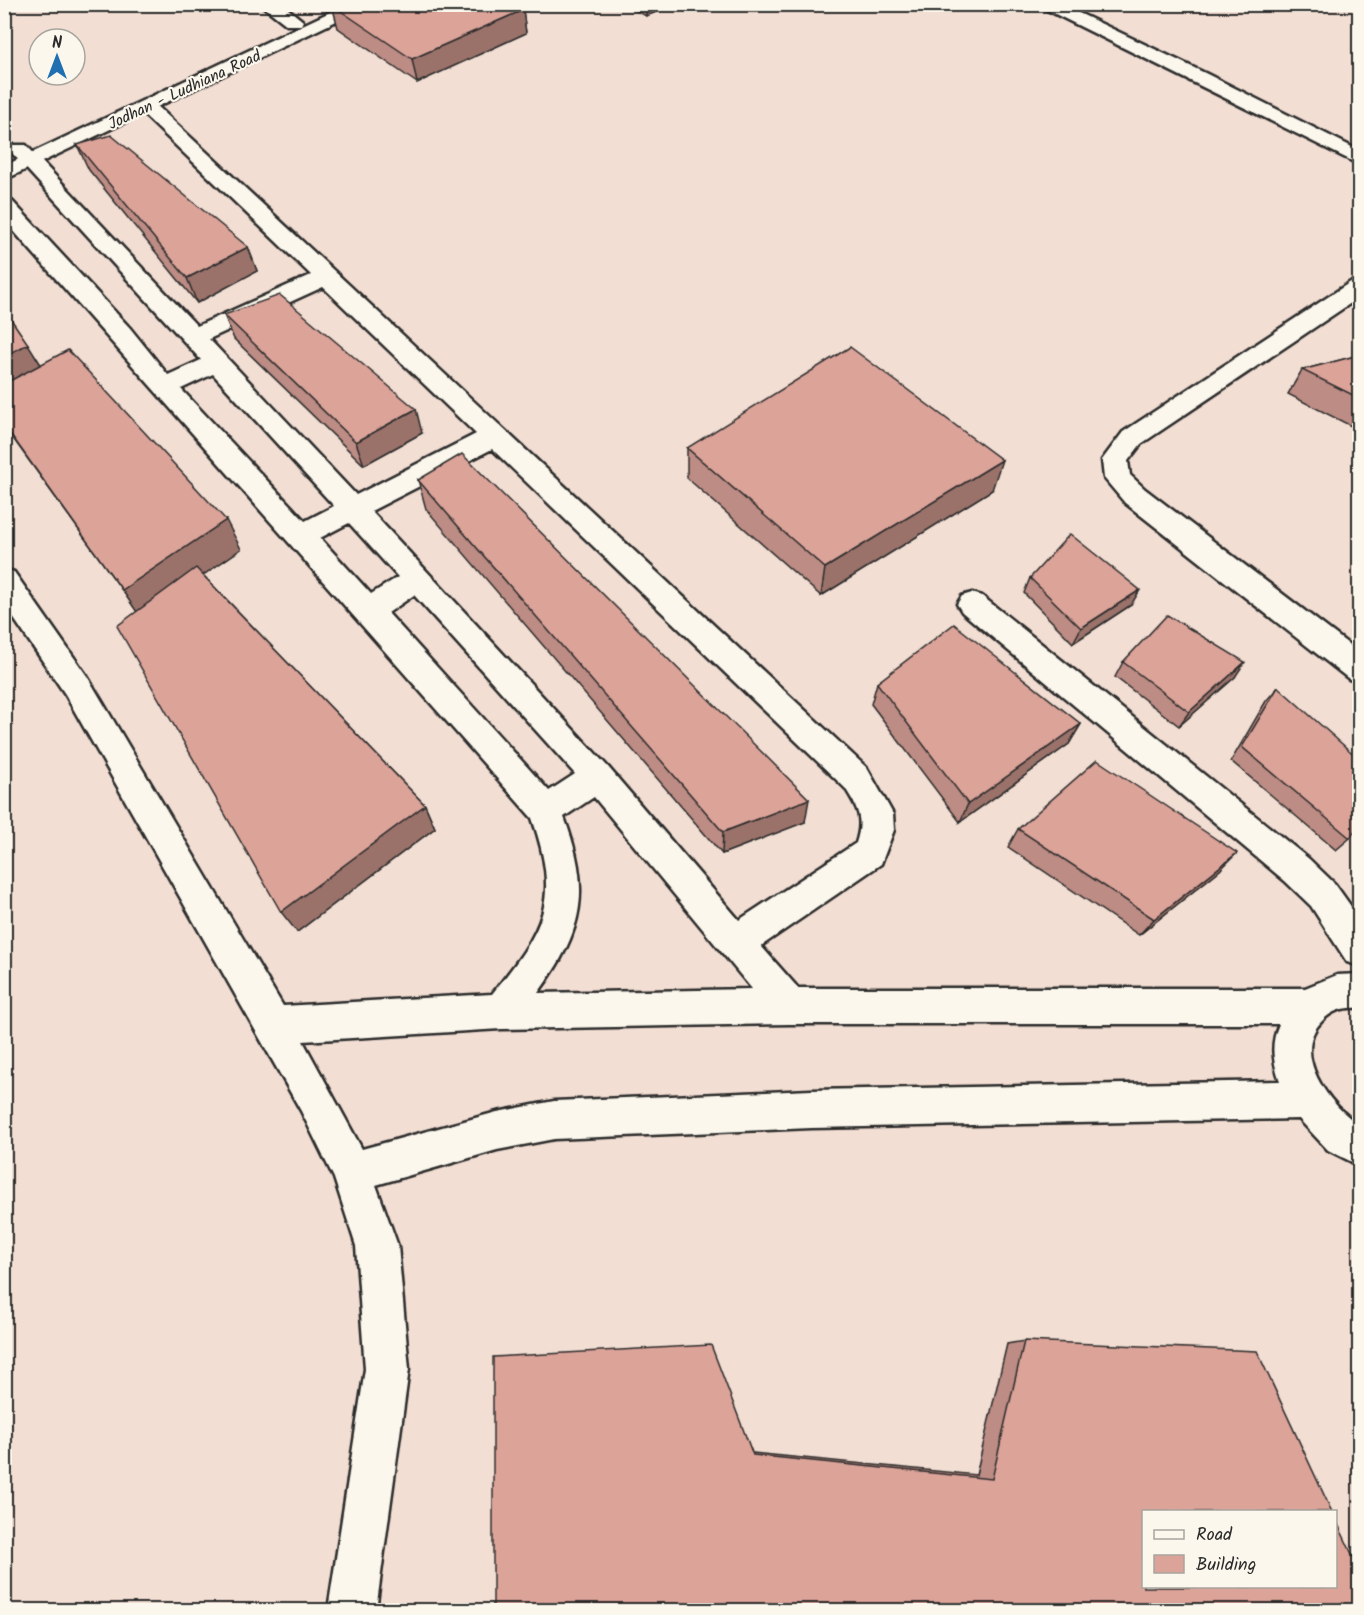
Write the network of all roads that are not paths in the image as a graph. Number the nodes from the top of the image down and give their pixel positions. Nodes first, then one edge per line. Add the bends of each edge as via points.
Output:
1 (269, 4) edge
2 (330, 4) edge
3 (363, 4) edge
4 (1044, 4) edge
5 (294, 21) junction
6 (147, 107) junction
7 (1359, 159) edge
8 (14, 160) edge
9 (4, 206) edge
10 (327, 277) junction
11 (1359, 286) edge
12 (146, 322) junction
13 (194, 336) junction
14 (218, 362) junction
15 (164, 387) junction
16 (495, 436) junction
17 (353, 509) junction
18 (301, 535) junction
19 (416, 579) junction
20 (4, 580) edge
21 (972, 604) dead end
22 (368, 611) junction
23 (1359, 670) edge
24 (597, 777) junction
25 (546, 811) junction
26 (737, 942) junction
27 (1359, 950) edge
28 (1359, 991) edge
29 (789, 1006) junction
30 (1309, 1006) junction
31 (501, 1011) junction
32 (273, 1025) junction
33 (1307, 1100) junction
34 (1359, 1147) edge
35 (352, 1172) junction
36 (352, 1611) edge

1 - 5 street
2 - 5 street, Jodhan - Ludhiana Road
3 - 6 street, Jodhan - Ludhiana Road
4 - 7 street
5 - 8 street, Jodhan - Ludhiana Road
6 - 8 street, Jodhan - Ludhiana Road
6 - 10 street
8 - 12 street
9 - 12 street
10 - 13 street
10 - 16 street
11 - 23 street via 1132,438 1116,460 1117,478 1135,496
12 - 13 street
12 - 15 street
13 - 14 street
14 - 15 street
14 - 17 street
15 - 18 street
16 - 17 street
16 - 26 street via 856,778 877,809 879,829 869,853
17 - 18 street
17 - 19 street
18 - 22 street
19 - 22 street
19 - 24 street
20 - 32 street via 76,685
21 - 27 street via 1297,870 1323,895
22 - 25 street
24 - 25 street
24 - 26 street
25 - 31 street via 563,867 563,914 543,958
26 - 29 street
28 - 30 street via 1328,994
29 - 30 street
29 - 31 street
30 - 33 street via 1296,1024 1291,1047 1294,1073
31 - 32 street
32 - 35 street
33 - 34 street via 1328,1125
33 - 35 street via 811,1109 554,1120 497,1131
35 - 36 street via 377,1246 387,1369

